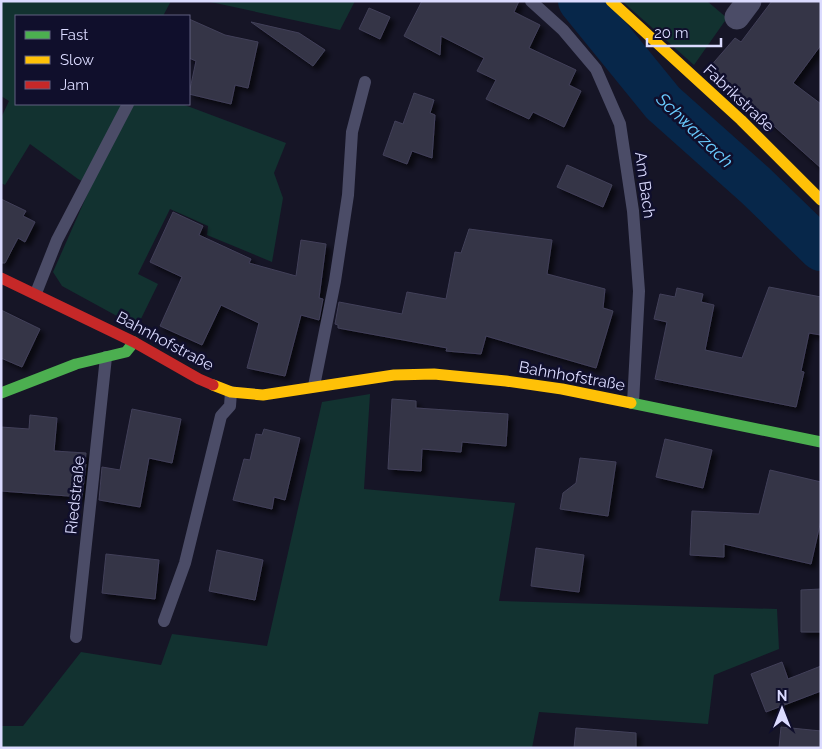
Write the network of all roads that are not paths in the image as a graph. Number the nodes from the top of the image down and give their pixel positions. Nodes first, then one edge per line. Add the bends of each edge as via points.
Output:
1 (531, 1) edge
2 (611, 1) edge
3 (365, 82) dead end
4 (127, 105) edge
5 (821, 200) edge
6 (1, 278) edge
7 (36, 293) junction
8 (134, 342) junction
9 (106, 357) junction
10 (314, 386) junction
11 (231, 392) junction
12 (1, 393) edge
13 (633, 403) junction
14 (821, 442) edge
15 (164, 621) dead end
16 (76, 637) dead end

1 - 13 lane, Am Bach via 563,30 596,69 620,124 633,211 639,291
2 - 5 street, Fabrikstraße via 741,120
3 - 10 lane via 352,132 348,195
4 - 7 lane via 57,240
6 - 7 street, Bahnhofstraße
7 - 8 street, Bahnhofstraße
8 - 9 street via 126,352
8 - 11 street, Bahnhofstraße via 199,379
9 - 12 street via 76,364
9 - 16 lane, Riedstraße
10 - 11 street, Bahnhofstraße via 263,395
10 - 13 street, Bahnhofstraße via 394,375 434,374 506,380
11 - 15 lane via 230,406 221,416 184,563
13 - 14 street, Bahnhofstraße

